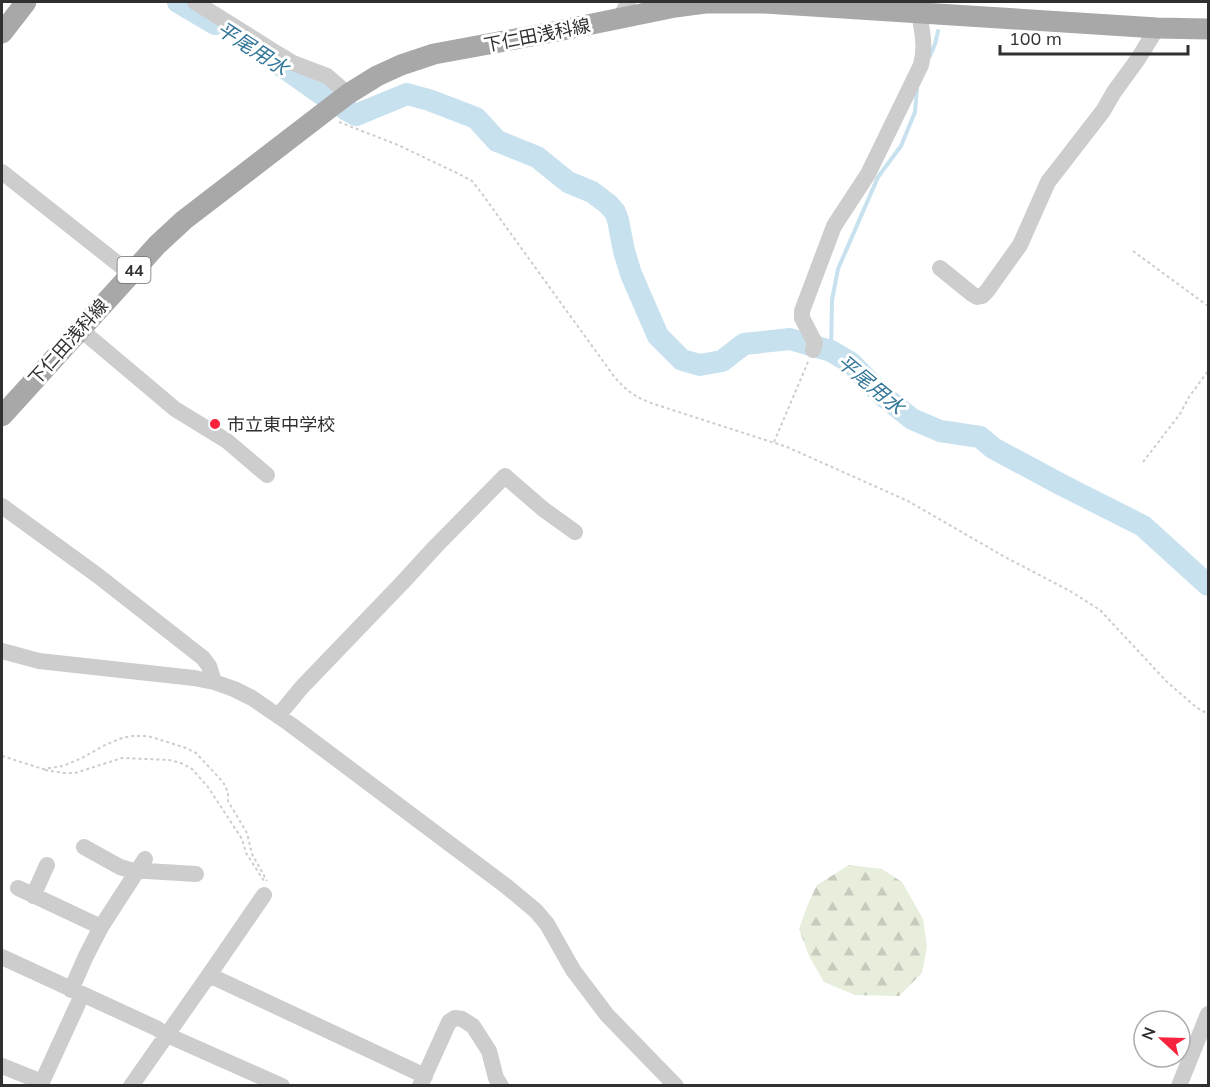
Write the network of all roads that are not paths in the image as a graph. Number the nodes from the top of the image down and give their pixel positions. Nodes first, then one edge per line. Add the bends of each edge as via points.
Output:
1 (26, 2) edge
2 (195, 2) edge
3 (921, 7) edge
4 (624, 9) edge
5 (1157, 28) junction
6 (1209, 29) edge
7 (2, 33) edge
8 (348, 94) junction
9 (2, 172) edge
10 (940, 268) dead end
11 (131, 274) junction
12 (80, 328) junction
13 (814, 346) road end
14 (2, 416) edge
15 (267, 475) dead end
16 (2, 506) edge
17 (574, 532) dead end
18 (2, 651) edge
19 (214, 682) junction
20 (278, 716) junction
21 (84, 847) dead end
22 (141, 865) junction
23 (47, 866) dead end
24 (196, 874) dead end
25 (18, 888) dead end
26 (264, 895) road end
27 (33, 896) junction
28 (101, 927) junction
29 (2, 957) edge
30 (209, 975) junction
31 (77, 993) junction
32 (1209, 1014) edge
33 (167, 1035) junction
34 (2, 1066) edge
35 (422, 1081) edge
36 (131, 1086) edge
37 (282, 1086) edge
38 (501, 1086) edge
39 (676, 1086) edge
40 (1179, 1086) edge

1 - 7 main road
2 - 8 street via 293,63 327,76
3 - 4 main road, 下仁田浅科線 / 44 via 730,2
3 - 5 main road, 下仁田浅科線 / 44
3 - 13 street via 921,65 868,174 834,226 802,311
4 - 8 main road, 下仁田浅科線 / 44 via 553,32 434,54 377,76
5 - 6 main road, 下仁田浅科線 / 44
5 - 10 street via 1102,111 1048,182 1020,244 982,297 972,294
8 - 11 main road, 下仁田浅科線 / 44 via 184,220
9 - 11 street
11 - 12 main road, 下仁田浅科線 / 44
12 - 14 main road, 下仁田浅科線 / 44
12 - 15 street via 175,409 227,441
16 - 19 street via 203,658
17 - 20 street via 505,476
18 - 19 street via 39,661
19 - 20 street via 252,698
20 - 39 street via 536,911 573,970 607,1014
21 - 22 street via 120,867
22 - 24 street
22 - 28 street
23 - 27 street
25 - 27 street
26 - 30 street
27 - 28 street
28 - 31 street via 86,956
29 - 31 street
30 - 33 street
30 - 35 street
31 - 33 street
31 - 34 street via 42,1082
32 - 40 street
33 - 36 street
33 - 37 street
35 - 38 street via 454,1018 473,1026 489,1051

